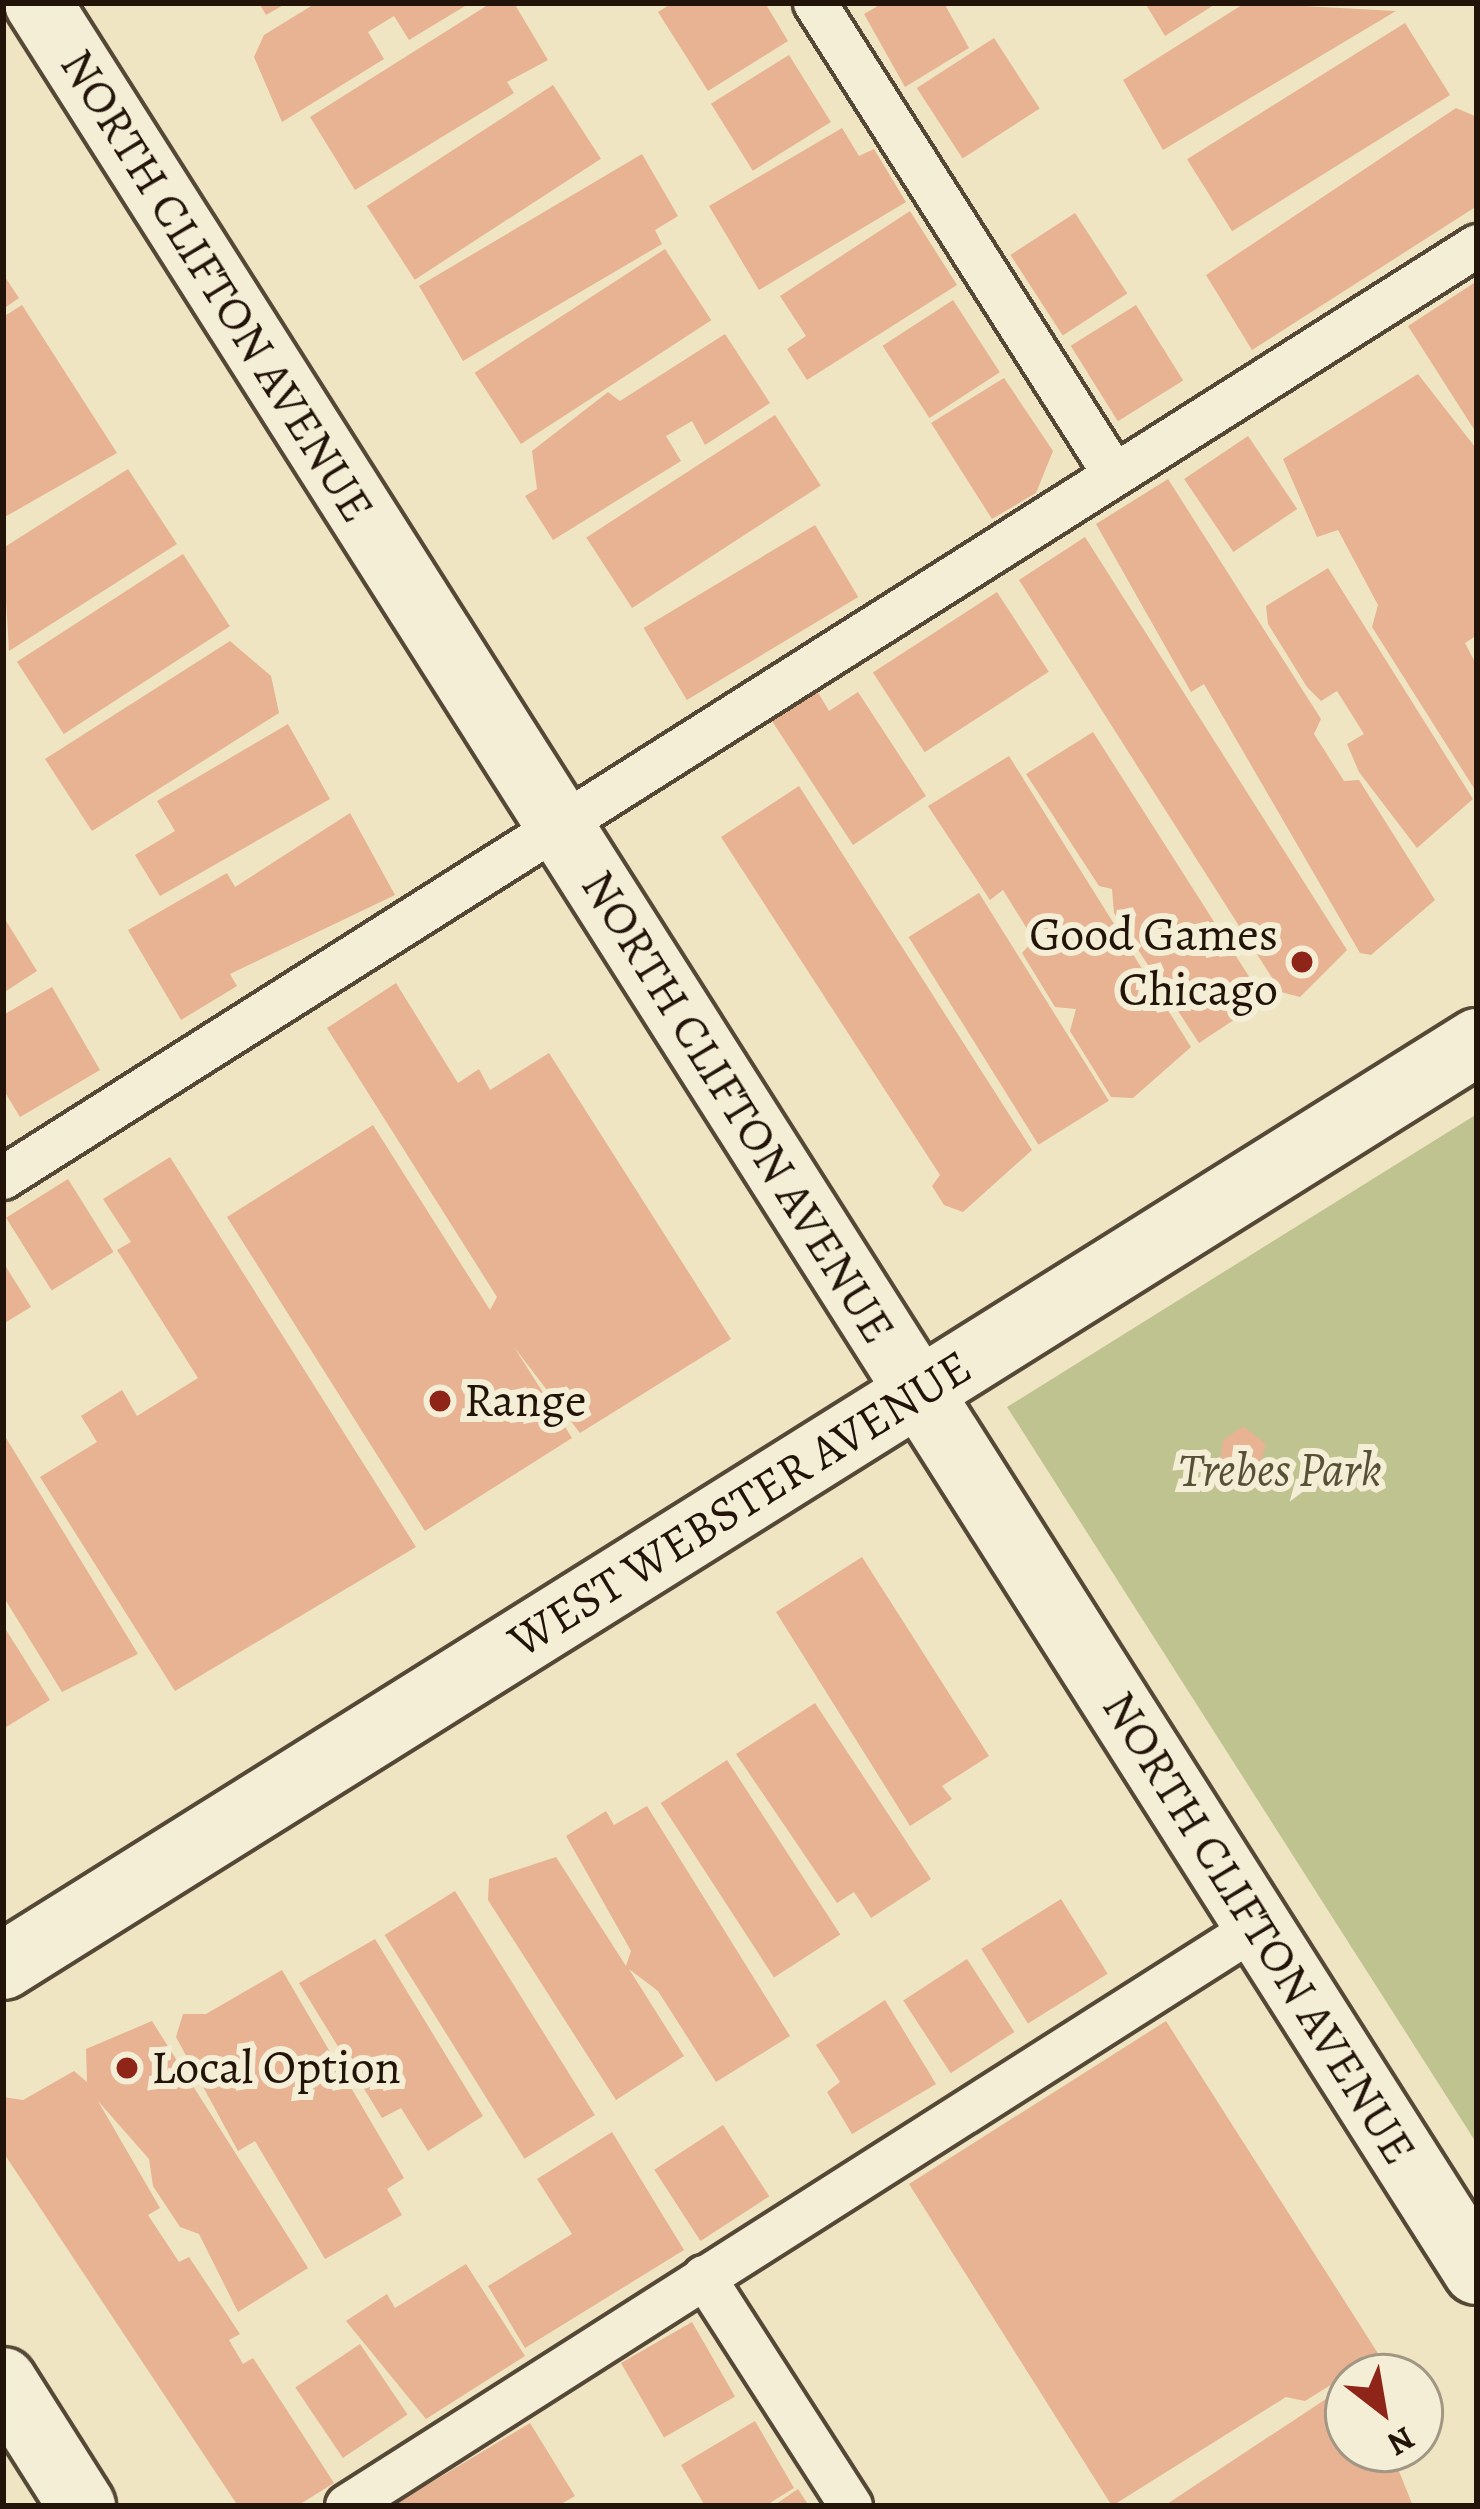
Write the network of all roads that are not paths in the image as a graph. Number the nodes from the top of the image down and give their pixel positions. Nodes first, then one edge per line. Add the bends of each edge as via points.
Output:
1 (38, 3) edge
2 (815, 3) edge
3 (1477, 246) edge
4 (1114, 475) junction
5 (560, 826) junction
6 (1477, 1042) edge
7 (9, 1162) edge
8 (920, 1392) junction
9 (1258, 1926) junction
10 (3, 1966) edge
11 (1477, 2271) edge
12 (704, 2277) junction
13 (3, 2381) edge
14 (82, 2506) edge
15 (347, 2506) edge
16 (851, 2506) edge

1 - 5 street, NORTH CLIFTON AVENUE
2 - 4 lane
3 - 4 lane
4 - 5 lane
5 - 7 lane
5 - 8 street, NORTH CLIFTON AVENUE
6 - 8 street, WEST WEBSTER AVENUE
8 - 9 street, NORTH CLIFTON AVENUE
8 - 10 street, WEST WEBSTER AVENUE
9 - 11 street, NORTH CLIFTON AVENUE
9 - 12 lane
12 - 15 lane
12 - 16 lane
13 - 14 street

